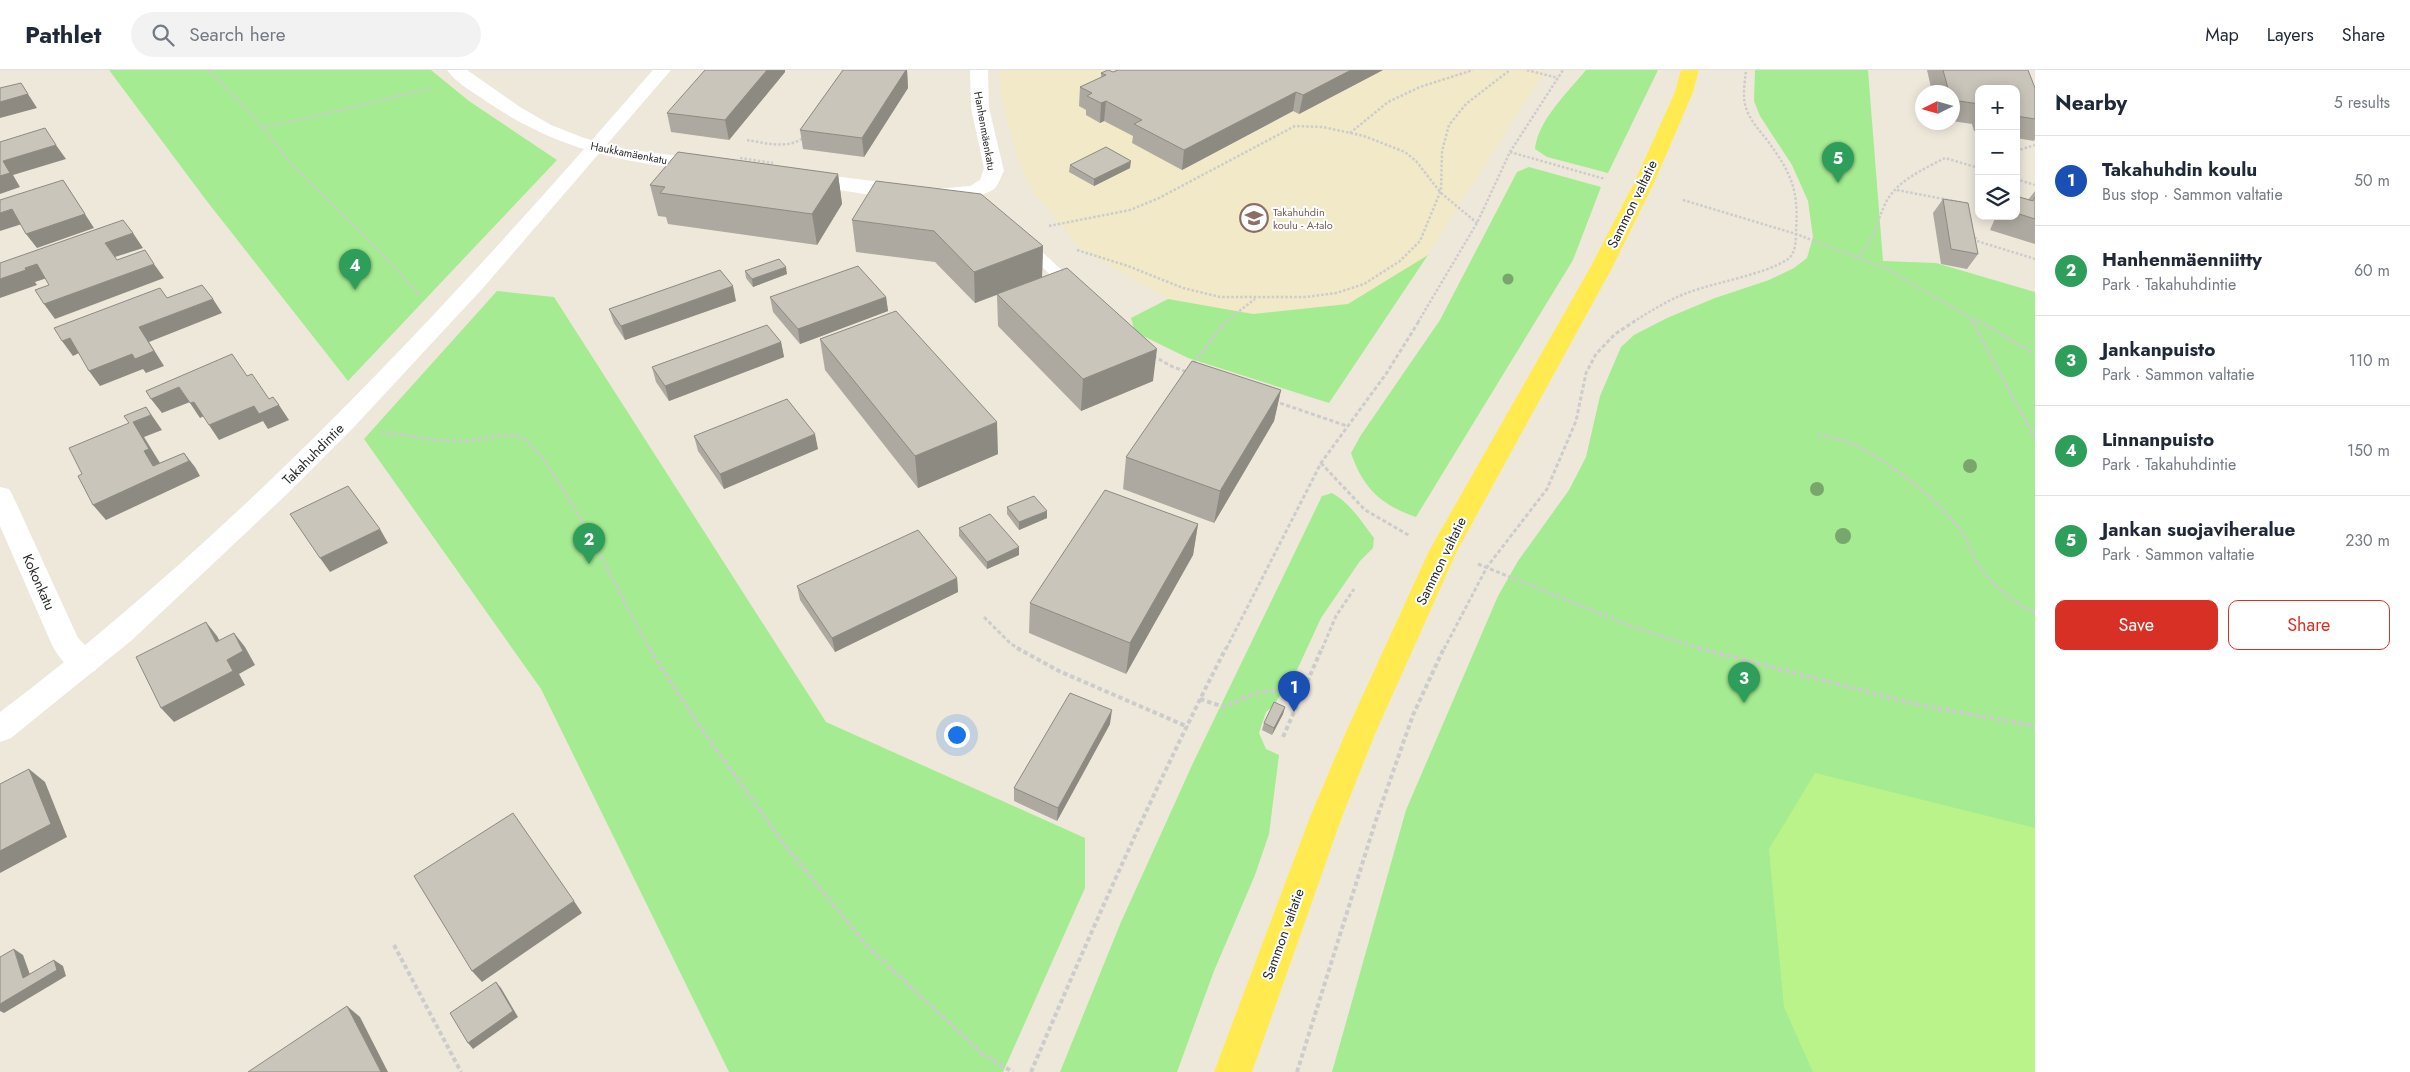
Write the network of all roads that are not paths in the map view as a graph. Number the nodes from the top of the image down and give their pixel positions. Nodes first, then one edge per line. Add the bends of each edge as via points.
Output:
1 (662, 70) edge
2 (979, 70) edge
3 (1690, 70) edge
4 (462, 74) edge
5 (596, 147) junction
6 (726, 168) edge
7 (781, 175) edge
8 (970, 193) junction
9 (985, 206) edge
10 (1012, 232) edge
11 (1071, 286) edge
12 (0, 496) edge
13 (85, 663) junction
14 (0, 729) edge
15 (1232, 1072) edge

1 - 5 street, Takahuhdintie
2 - 8 street, Hanhenmäenkatu via 983,127 994,169 988,183
3 - 15 main road, Sammon valtatie via 1684,92 1644,183 1601,268 1443,551 1326,817
4 - 5 street, Haukkamäenkatu via 489,95 547,130
5 - 6 street, Haukkamäenkatu
5 - 13 street, Takahuhdintie via 484,276 344,423 202,560
7 - 8 street via 928,195
8 - 9 lane
10 - 11 lane
12 - 13 street, Kokonkatu via 67,645
13 - 14 street, Takahuhdintie

